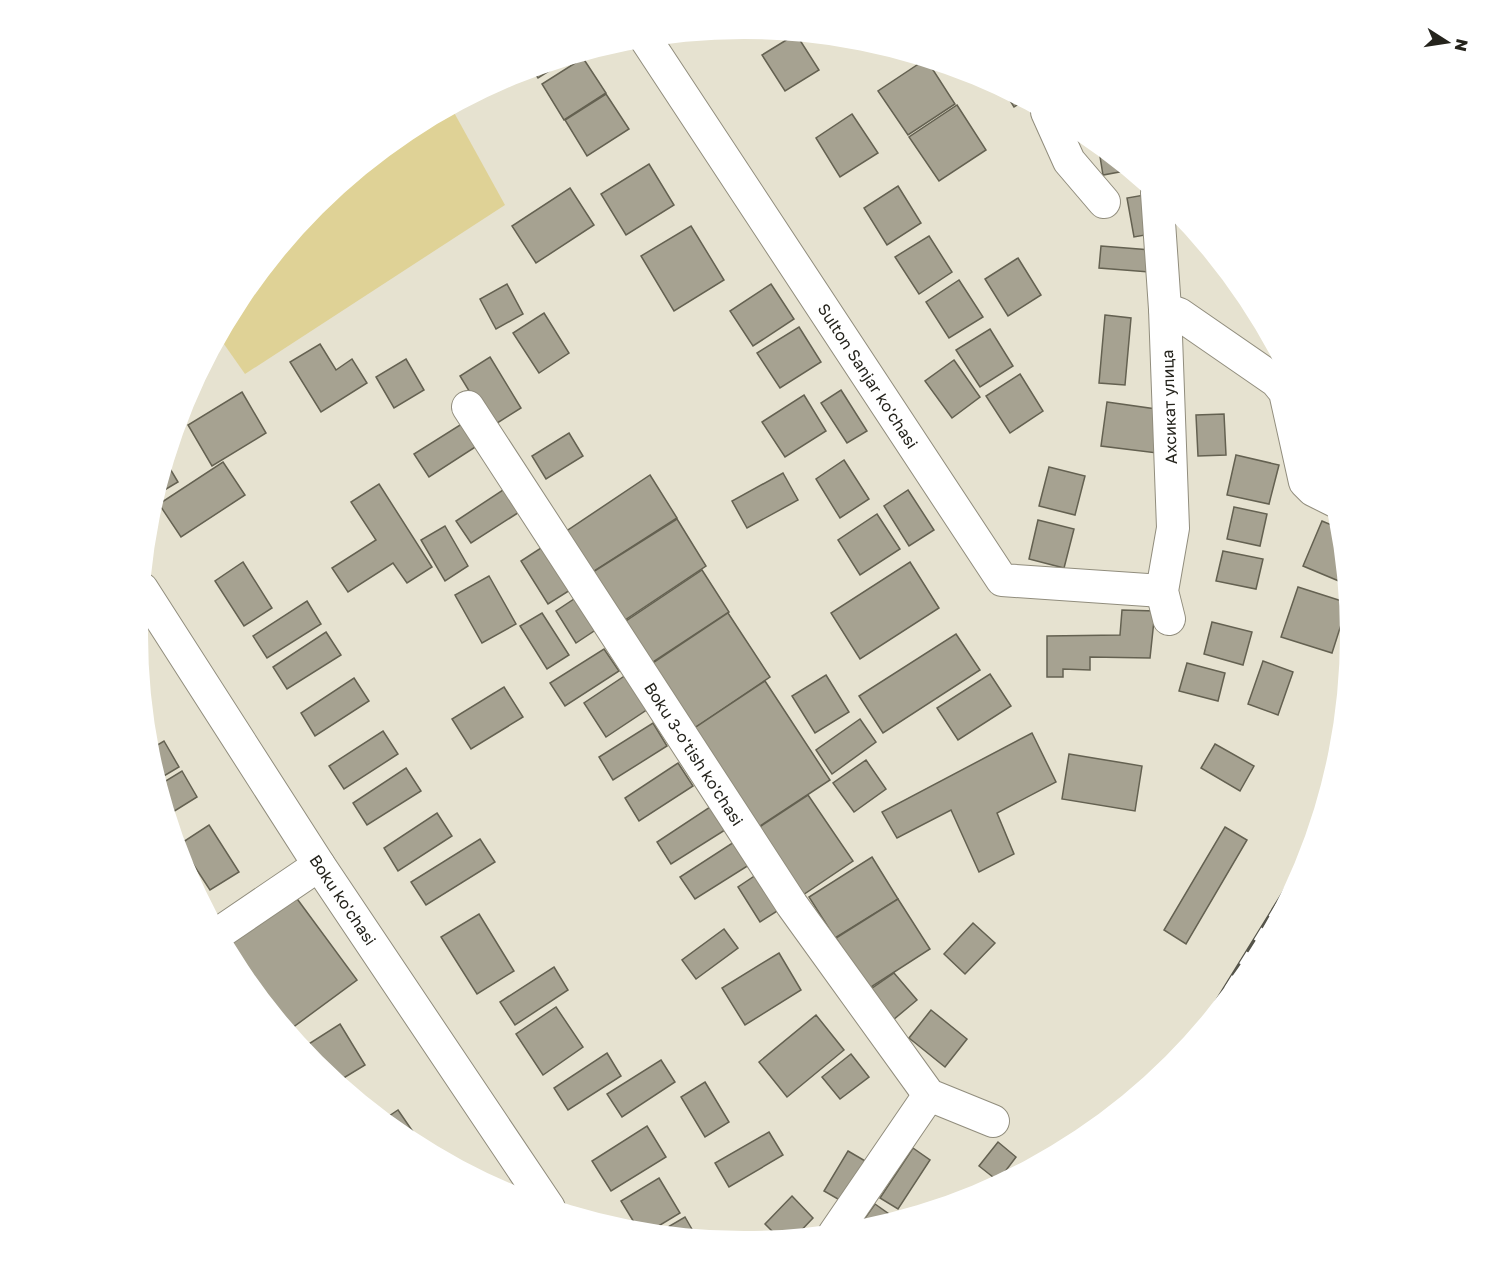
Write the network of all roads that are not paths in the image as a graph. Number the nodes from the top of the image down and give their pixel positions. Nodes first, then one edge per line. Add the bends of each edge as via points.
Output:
1 (651, 47) edge
2 (1053, 125) edge
3 (1104, 202) dead end
4 (1159, 207) edge
5 (1165, 309) junction
6 (468, 407) dead end
7 (1324, 496) edge
8 (149, 600) edge
9 (1166, 605) joint
10 (319, 865) junction
11 (225, 929) edge
12 (929, 1095) junction
13 (993, 1121) dead end
14 (541, 1196) edge
15 (841, 1224) edge

1 - 9 street, Sulton Sanjar ko'chasi via 1002,580
2 - 3 street via 1069,161
4 - 5 street, Ахсикат улица
5 - 7 street via 1179,314 1276,381 1285,392 1305,482
5 - 9 street, Ахсикат улица via 1173,528
6 - 12 street, Boku 3-o'tish ko'chasi via 792,905
8 - 10 street, Boku ko'chasi
10 - 11 street
10 - 14 street, Boku ko'chasi
12 - 13 street
12 - 15 street

